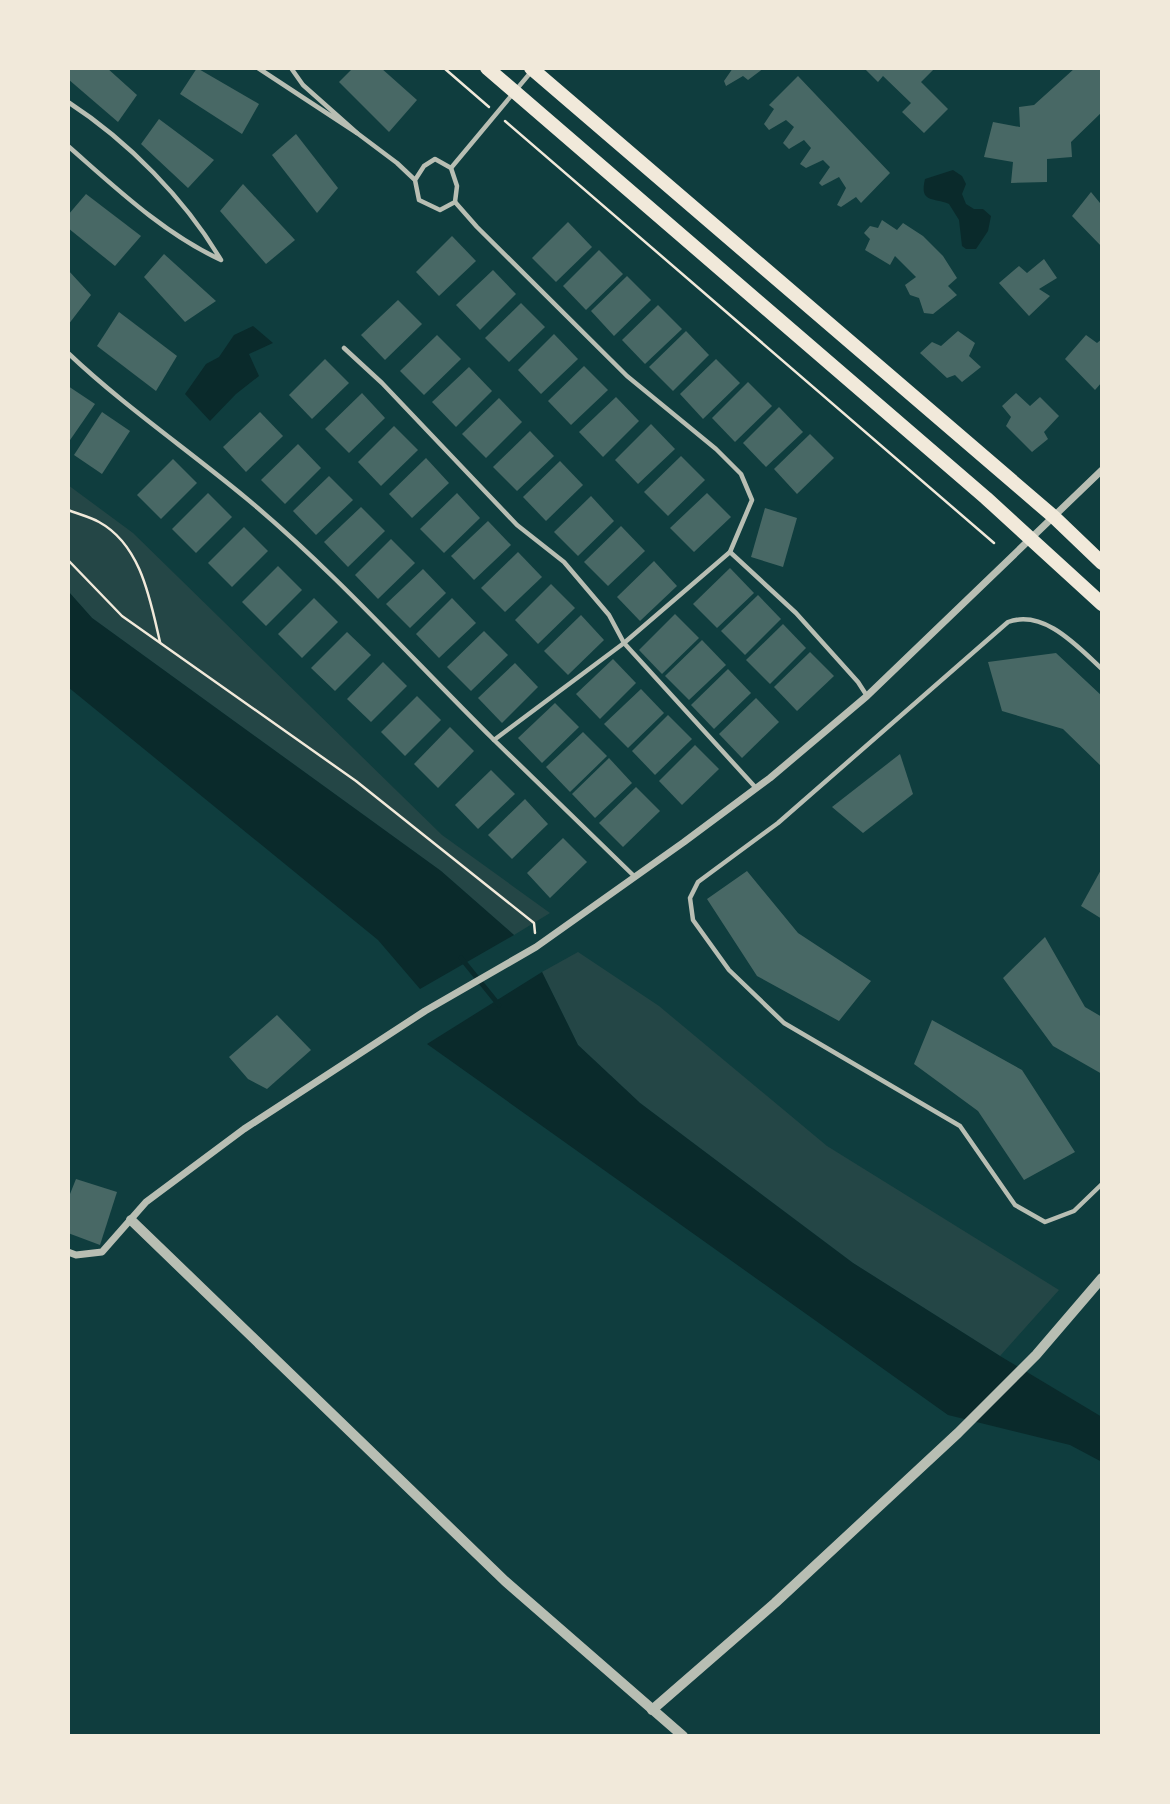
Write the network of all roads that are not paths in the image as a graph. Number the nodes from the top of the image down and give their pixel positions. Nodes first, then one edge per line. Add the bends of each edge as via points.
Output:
1 (258, 68) edge
2 (291, 68) edge
3 (486, 68) edge
4 (532, 69) edge
5 (515, 92) junction
6 (68, 102) edge
7 (357, 133) junction
8 (68, 146) edge
9 (451, 168) junction
10 (415, 180) junction
11 (455, 202) junction
12 (344, 348) dead end
13 (68, 353) edge
14 (1102, 470) edge
15 (1054, 517) junction
16 (1031, 539) junction
17 (730, 552) junction
18 (1102, 563) edge
19 (1102, 604) edge
20 (624, 643) junction
21 (1102, 670) edge
22 (867, 696) junction
23 (494, 740) junction
24 (756, 788) junction
25 (635, 877) junction
26 (1102, 1184) edge
27 (131, 1220) junction
28 (68, 1252) edge
29 (1102, 1278) edge
30 (652, 1710) junction
31 (683, 1736) edge

1 - 7 lane
2 - 7 lane via 303,85
3 - 5 main road
4 - 5 lane
4 - 15 main road
5 - 9 lane
5 - 16 main road
6 - 8 lane via 156,175 205,233 221,260 138,208
7 - 10 lane
9 - 10 lane via 435,159
9 - 11 lane via 457,186
10 - 11 lane via 419,200 440,210
11 - 17 lane via 627,376 741,474 752,500
12 - 20 lane via 517,525 564,562 609,615
13 - 23 lane via 104,387 247,499
14 - 15 street
15 - 16 street
15 - 18 main road
16 - 19 main road
16 - 22 street
17 - 20 lane
17 - 22 lane via 796,613
20 - 23 lane
20 - 24 lane
21 - 26 lane via 1054,628 1021,617 1008,622 778,823 698,882 690,898 693,920 729,970 784,1023 960,1126 1015,1205 1045,1222 1074,1211
22 - 24 street
23 - 25 lane
24 - 25 street
25 - 27 street via 536,947 425,1011 244,1129 146,1202
27 - 28 street via 103,1252
27 - 30 street via 505,1581
29 - 30 street via 1036,1355 958,1433
30 - 31 street

